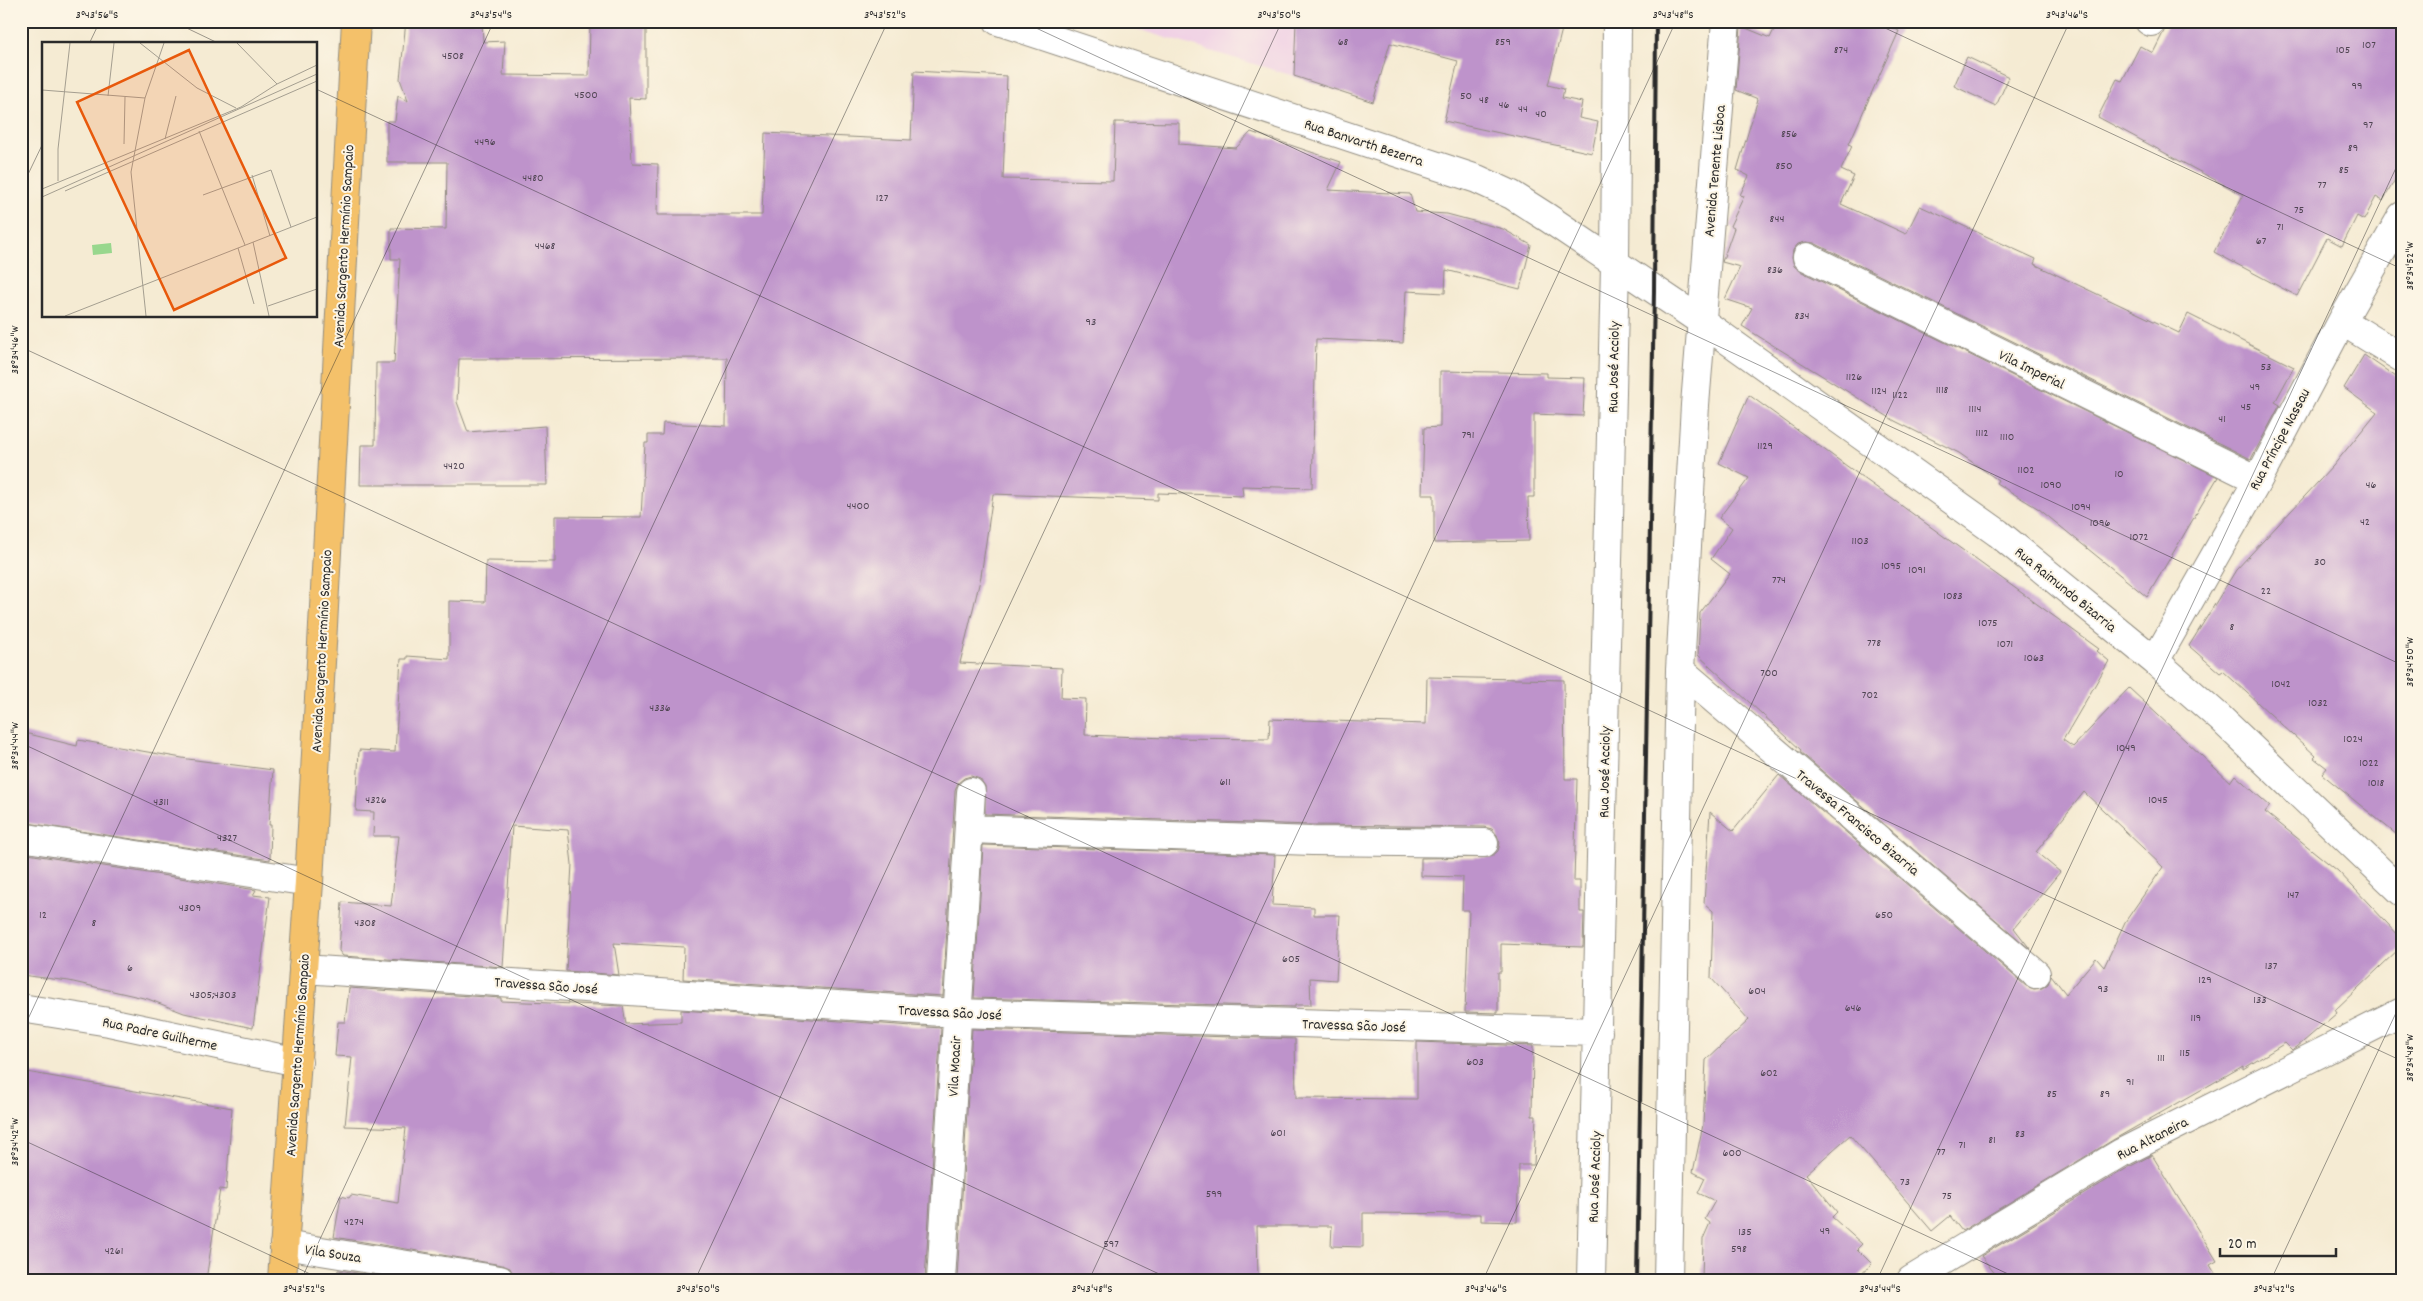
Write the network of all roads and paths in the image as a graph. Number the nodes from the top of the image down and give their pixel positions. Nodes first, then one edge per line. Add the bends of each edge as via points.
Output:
1 (356, 21) edge
2 (998, 21) edge
3 (1617, 21) edge
4 (1726, 21) edge
5 (2402, 216) edge
6 (1806, 257) dead end
7 (1615, 265) junction
8 (1701, 321) junction
9 (2342, 321) junction
10 (2402, 358) edge
11 (2258, 480) junction
12 (2154, 661) junction
13 (1680, 670) junction
14 (971, 792) dead end
15 (969, 828) junction
16 (21, 837) edge
17 (1484, 843) dead end
18 (308, 882) junction
19 (2402, 892) edge
20 (303, 969) junction
21 (2036, 974) dead end
22 (21, 1008) edge
23 (2402, 1012) edge
24 (957, 1013) junction
25 (1598, 1032) junction
26 (298, 1062) junction
27 (284, 1245) junction
28 (282, 1280) edge
29 (500, 1280) edge
30 (941, 1280) edge
31 (1591, 1280) edge
32 (1668, 1280) edge
33 (1911, 1280) edge

1 - 18 main road, Avenida Sargento Hermínio Sampaio
2 - 7 street, Rua Banvarth Bezerra via 1477,180 1512,195
3 - 7 street
4 - 8 street, Avenida Tenente Lisboa
5 - 9 street, Rua Príncipe Nassau
6 - 11 street, Vila Imperial
7 - 8 street, Rua Banvarth Bezerra
7 - 25 street, Rua José Accioly
8 - 12 street, Rua Raimundo Bizarria via 1998,533
8 - 13 street
9 - 10 street
9 - 11 street, Rua Príncipe Nassau
11 - 12 street, Rua Príncipe Nassau
12 - 19 street, Rua Raimundo Bizarria via 2220,718
13 - 21 street, Travessa Francisco Bizarria
13 - 32 street
14 - 15 street, Vila Moacir
15 - 17 street via 1312,841
15 - 24 street, Vila Moacir
16 - 18 street
18 - 20 main road, Avenida Sargento Hermínio Sampaio
20 - 24 street, Travessa São José
20 - 26 main road, Avenida Sargento Hermínio Sampaio
22 - 26 street, Rua Padre Guilherme via 109,1022
23 - 33 street, Rua Altaneira via 2121,1153
24 - 25 street, Travessa São José
24 - 30 street, Vila Moacir
25 - 31 street, Rua José Accioly
26 - 27 main road, Avenida Sargento Hermínio Sampaio
27 - 28 main road, Avenida Sargento Hermínio Sampaio
27 - 29 street, Vila Souza

